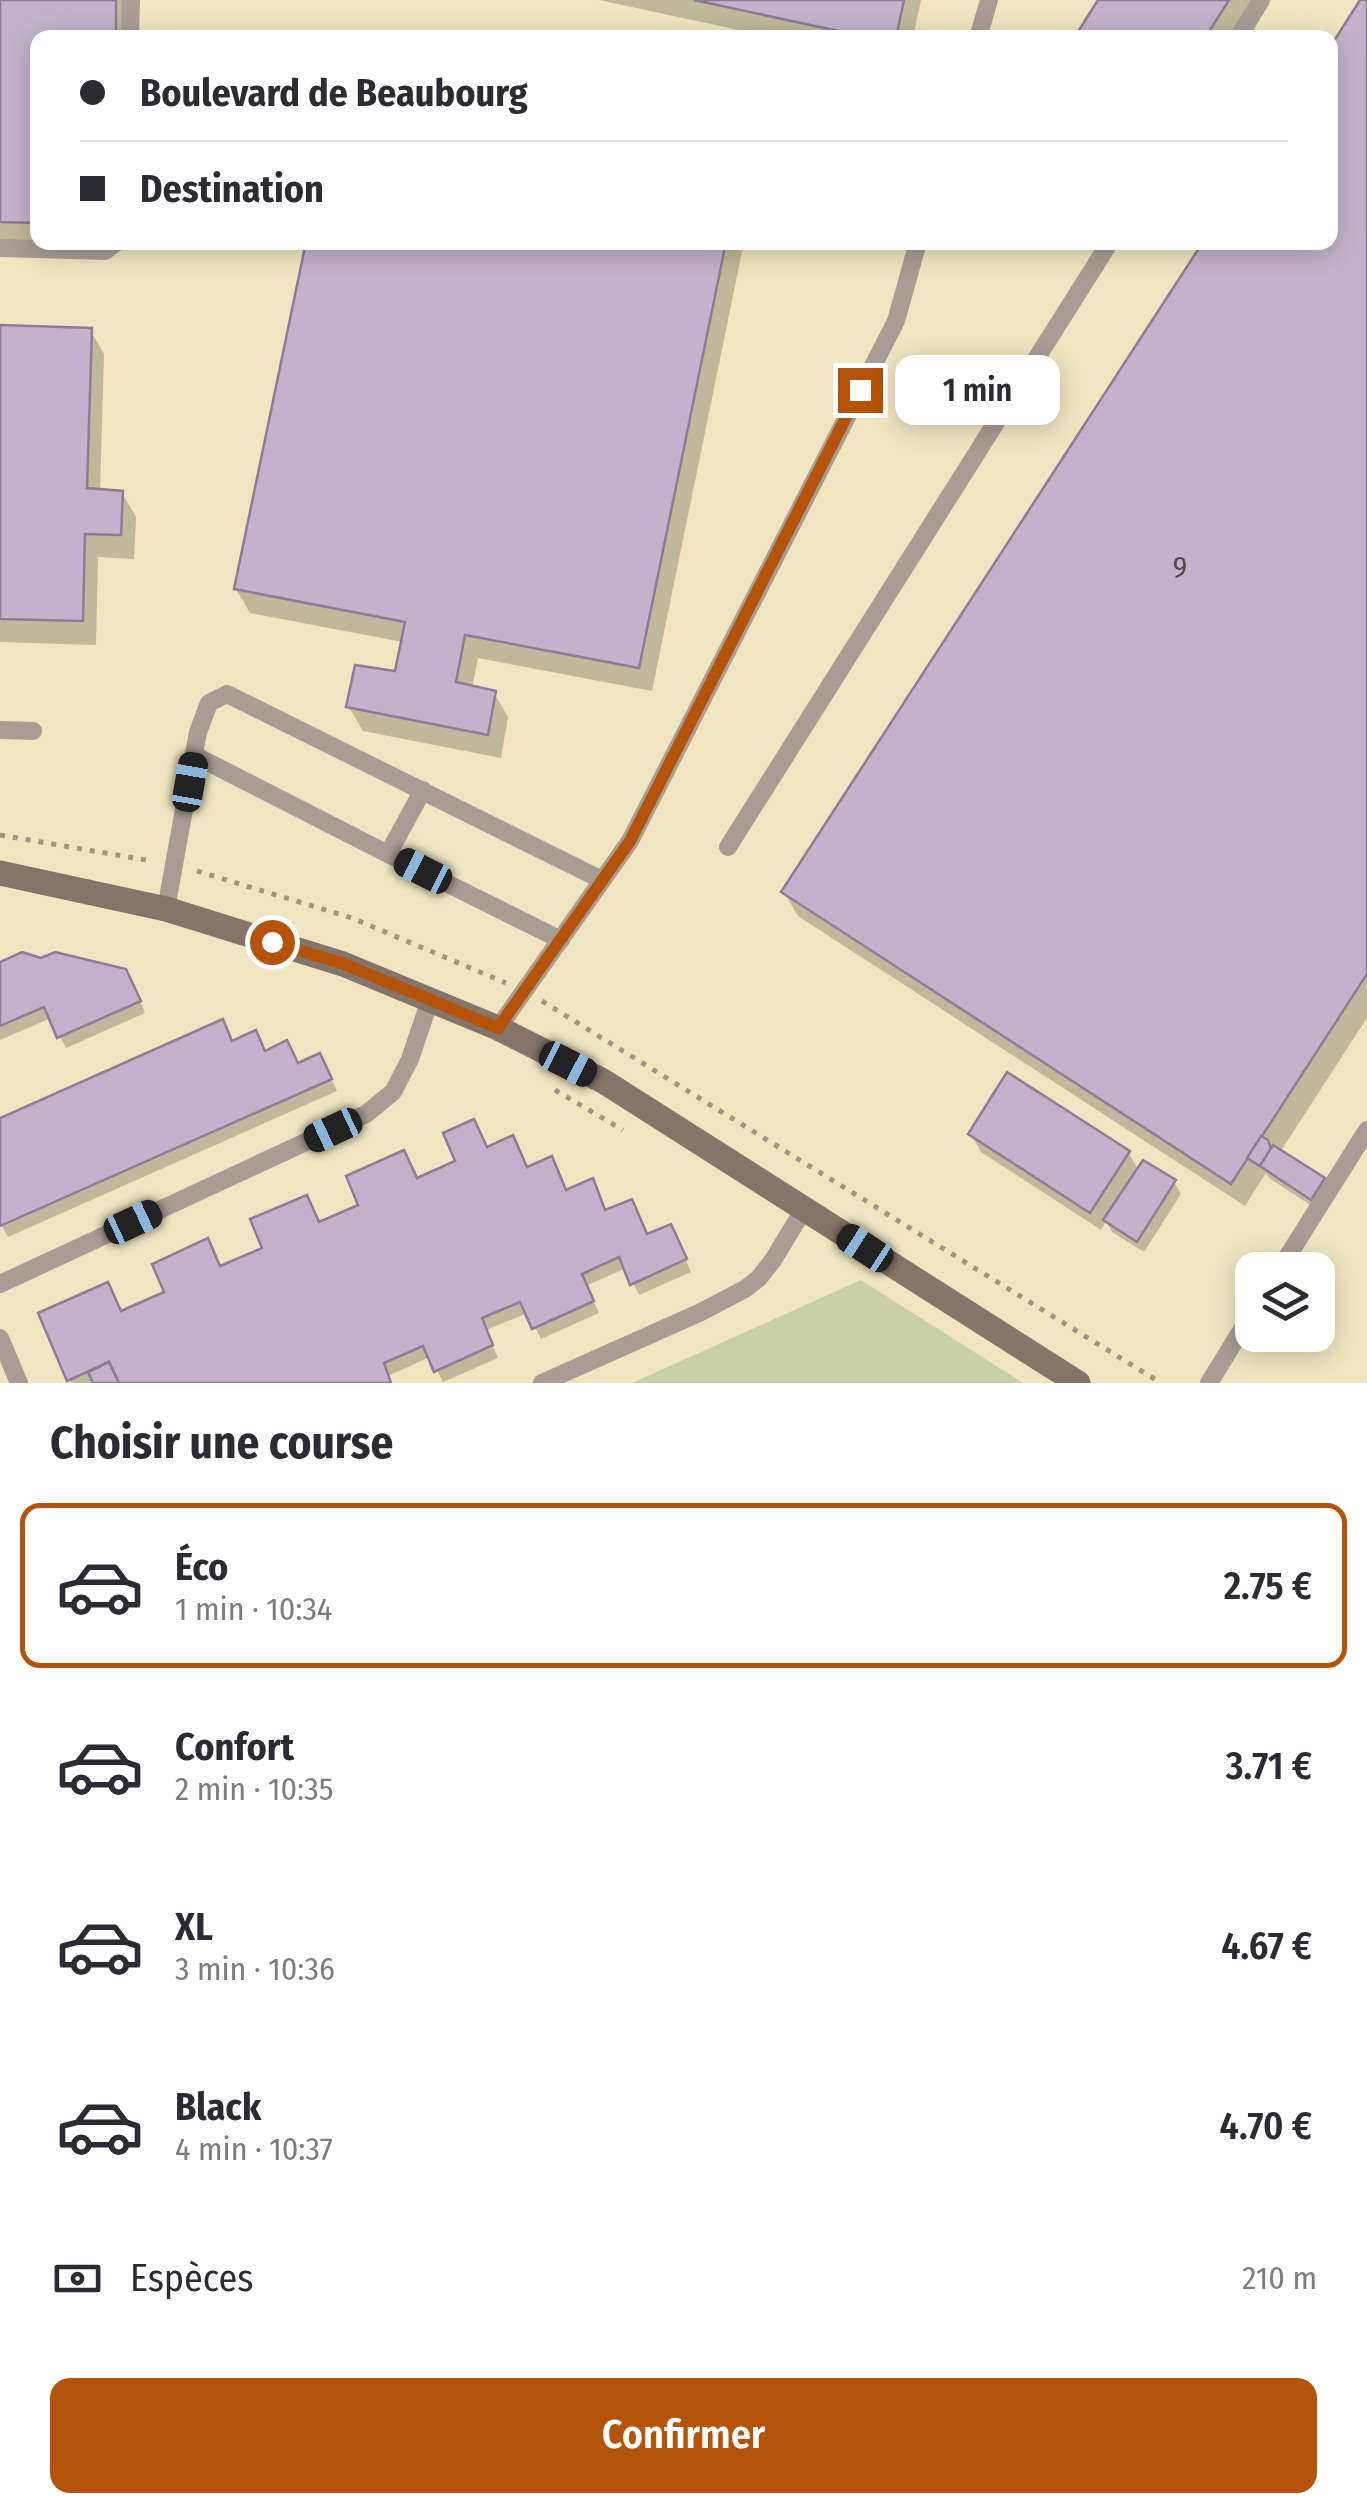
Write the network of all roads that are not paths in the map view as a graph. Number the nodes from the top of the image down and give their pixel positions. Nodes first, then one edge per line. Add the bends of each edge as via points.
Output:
1 (130, 0) edge
2 (989, 0) edge
3 (1262, 0) edge
4 (130, 30) edge
5 (980, 30) edge
6 (1243, 30) edge
7 (0, 248) edge
8 (30, 249) edge
9 (52, 250) edge
10 (108, 250) edge
11 (916, 250) edge
12 (1105, 250) edge
13 (0, 730) edge
14 (33, 731) dead end
15 (194, 755) junction
16 (423, 790) junction
17 (728, 847) dead end
18 (388, 854) junction
19 (0, 874) edge
20 (602, 880) junction
21 (166, 909) junction
22 (560, 940) junction
23 (430, 1000) junction
24 (498, 1028) junction
25 (1367, 1130) edge
26 (804, 1209) junction
27 (1291, 1252) edge
28 (0, 1284) edge
29 (0, 1338) edge
30 (1235, 1341) edge
31 (19, 1383) edge
32 (542, 1383) edge
33 (1078, 1383) edge
34 (1209, 1383) edge

1 - 4 lane
2 - 5 lane
3 - 6 lane
7 - 8 lane
9 - 10 lane
11 - 20 lane via 896,321 630,841
12 - 17 lane
13 - 14 lane
15 - 16 lane via 209,702 228,694
15 - 18 lane
15 - 21 lane
16 - 18 lane
16 - 20 lane
18 - 22 lane
19 - 21 main road
20 - 22 lane
21 - 23 main road via 344,964
22 - 24 lane
23 - 24 main road
23 - 28 lane via 393,1092 366,1114
24 - 26 main road via 602,1081
25 - 27 lane
26 - 32 lane via 760,1278 745,1289
26 - 33 main road
29 - 31 lane
30 - 34 lane

